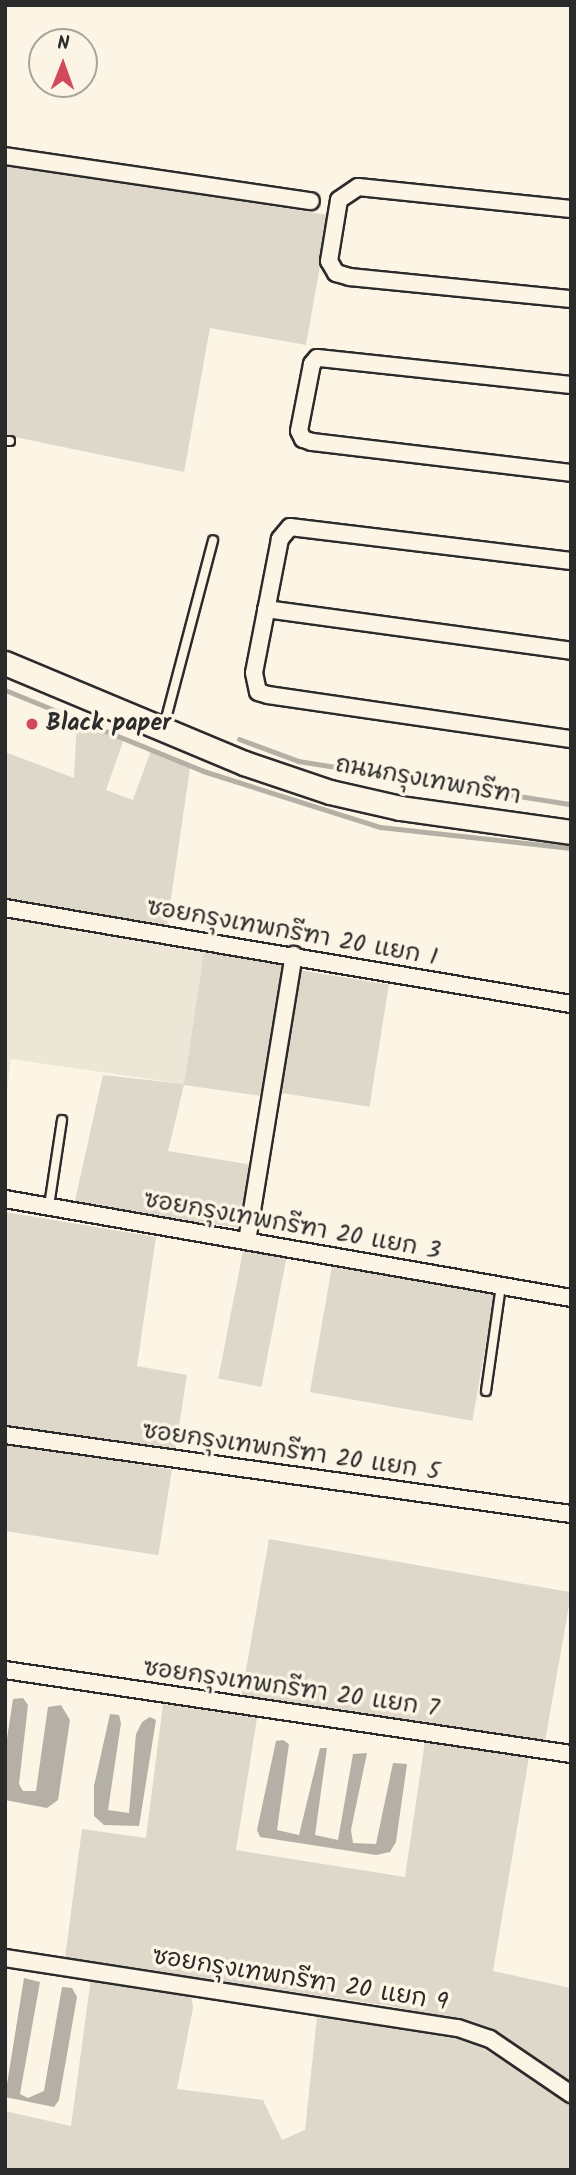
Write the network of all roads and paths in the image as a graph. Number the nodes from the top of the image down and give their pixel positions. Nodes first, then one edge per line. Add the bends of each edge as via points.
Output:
1 (5, 156) edge
2 (311, 201) dead end
3 (571, 209) edge
4 (571, 299) edge
5 (571, 385) edge
6 (571, 473) edge
7 (213, 540) dead end
8 (571, 561) edge
9 (267, 609) junction
10 (571, 650) edge
11 (5, 663) edge
12 (163, 729) junction
13 (571, 738) edge
14 (571, 832) edge
15 (5, 908) edge
16 (294, 955) junction
17 (571, 1004) edge
18 (62, 1120) dead end
19 (5, 1199) edge
20 (49, 1206) junction
21 (247, 1241) junction
22 (501, 1286) junction
23 (571, 1298) edge
24 (486, 1391) dead end
25 (5, 1435) edge
26 (571, 1514) edge
27 (5, 1670) edge
28 (571, 1754) edge
29 (5, 1958) edge
30 (571, 2094) edge

1 - 2 street
3 - 4 street via 358,187 339,200 329,261 336,273 350,277
5 - 6 street via 317,358 299,431 303,439 312,442
7 - 12 lane
8 - 9 street via 290,527 280,539
9 - 10 street
9 - 13 street via 254,673 258,692
11 - 12 main road, ถนนกรุงเทพกรีฑา
12 - 14 main road, ถนนกรุงเทพกรีฑา via 330,792 400,808
15 - 16 street, ซอยกรุงเทพกรีฑา 20 แยก 1
16 - 17 street, ซอยกรุงเทพกรีฑา 20 แยก 1
16 - 21 street
18 - 20 lane
19 - 20 street, ซอยกรุงเทพกรีฑา 20 แยก 3
20 - 21 street, ซอยกรุงเทพกรีฑา 20 แยก 3
21 - 22 street, ซอยกรุงเทพกรีฑา 20 แยก 3
22 - 23 street, ซอยกรุงเทพกรีฑา 20 แยก 3
22 - 24 lane
25 - 26 street, ซอยกรุงเทพกรีฑา 20 แยก 5
27 - 28 street, ซอยกรุงเทพกรีฑา 20 แยก 7
29 - 30 street, ซอยกรุงเทพกรีฑา 20 แยก 9 via 458,2028 490,2039

